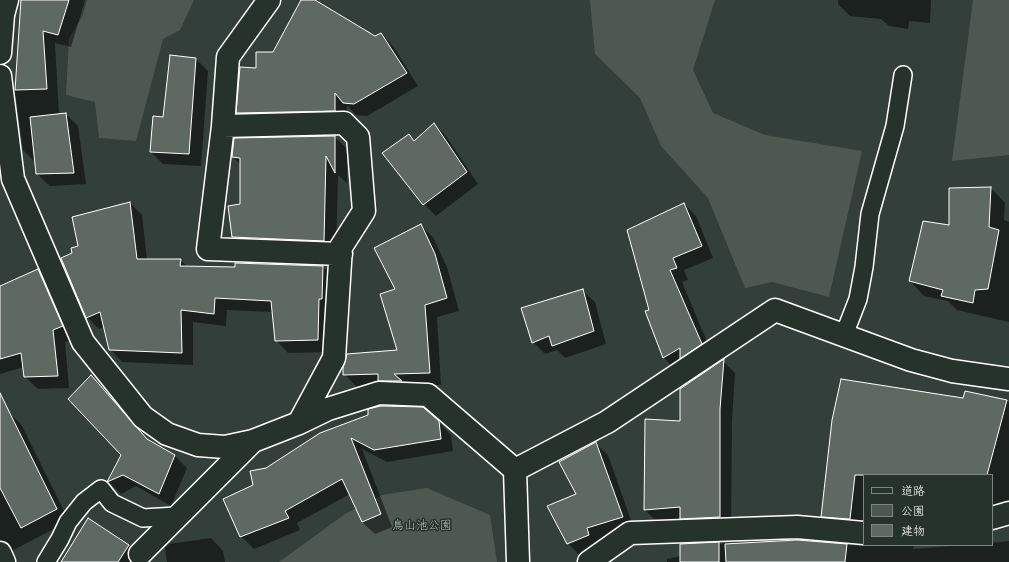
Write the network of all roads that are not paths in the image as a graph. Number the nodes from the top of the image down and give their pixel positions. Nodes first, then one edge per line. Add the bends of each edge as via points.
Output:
1 (7, 0) edge
2 (269, 0) edge
3 (0, 53) edge
4 (903, 75) dead end
5 (1, 89) edge
6 (223, 126) junction
7 (341, 254) junction
8 (844, 336) junction
9 (1009, 379) edge
10 (299, 423) junction
11 (252, 441) junction
12 (515, 470) junction
13 (1009, 514) edge
14 (176, 516) junction
15 (993, 518) edge
16 (863, 533) edge
17 (0, 553) edge
18 (140, 554) dead end
19 (4, 562) edge
20 (46, 562) edge
21 (518, 562) edge
22 (589, 562) edge

1 - 3 street via 3,15
2 - 6 street via 228,57
4 - 8 lane via 895,126 870,214 858,299
5 - 11 street via 13,179 83,342 143,417 167,434 198,445 225,447
6 - 7 street via 208,249
6 - 7 street via 344,123 358,137 364,211 341,247
7 - 10 street via 334,358
8 - 9 street via 911,360 952,371
8 - 12 street via 775,310 607,422
10 - 11 street
10 - 12 street via 328,409 379,393 428,395
11 - 14 street
12 - 21 street
13 - 15 street
14 - 18 street
14 - 20 lane via 143,518 112,503 101,489 84,502 68,522
16 - 22 street via 797,527 630,533
17 - 19 street

